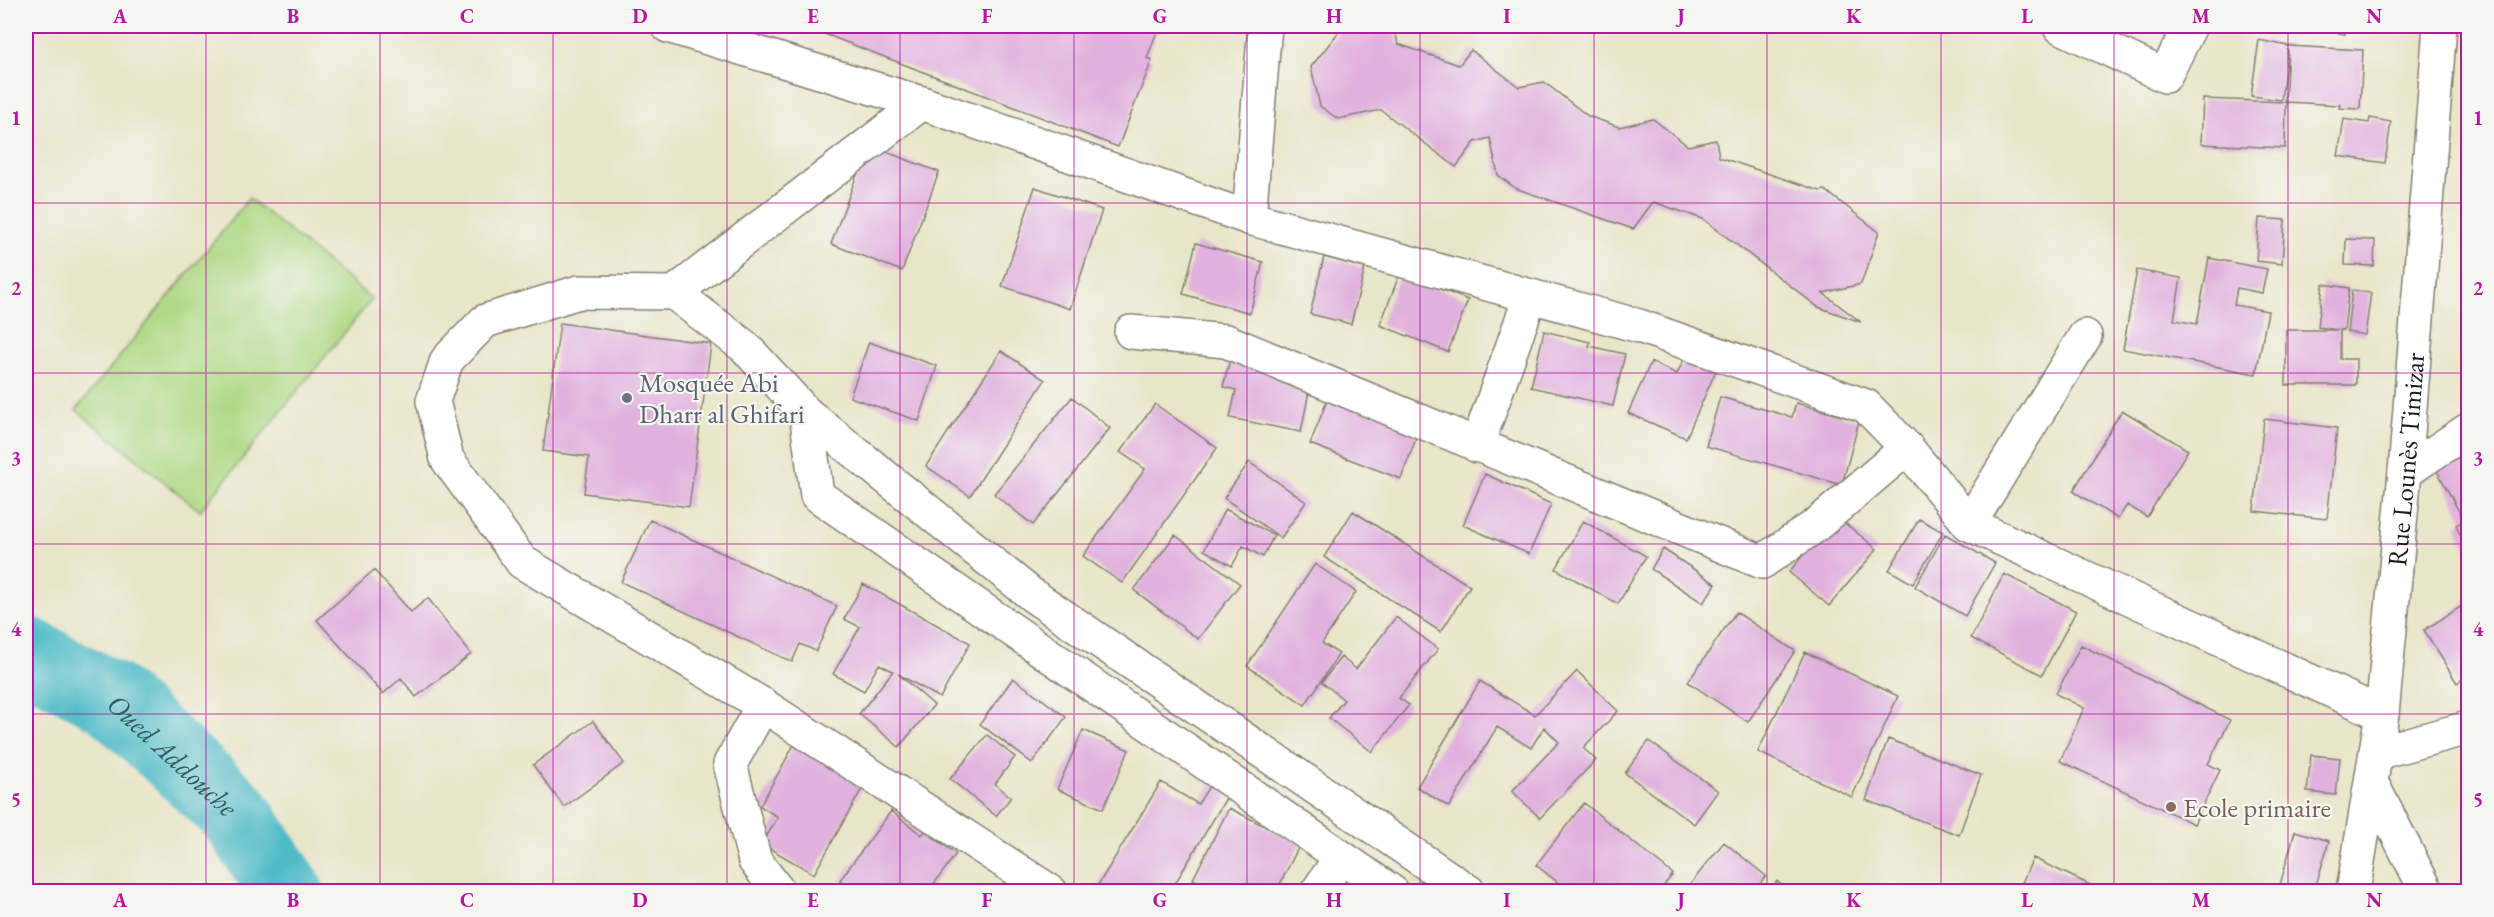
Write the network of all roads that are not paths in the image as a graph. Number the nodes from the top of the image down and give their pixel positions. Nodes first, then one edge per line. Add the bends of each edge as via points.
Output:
1 (669, 26) edge
2 (1265, 26) edge
3 (2059, 26) edge
4 (2190, 26) edge
5 (2440, 26) edge
6 (922, 103) junction
7 (1249, 218) junction
8 (674, 293) junction
9 (1530, 297) junction
10 (1131, 332) dead end
11 (2085, 336) dead end
12 (806, 413) junction
13 (2469, 430) edge
14 (1477, 446) junction
15 (1906, 448) junction
16 (2405, 472) junction
17 (1969, 524) junction
18 (1032, 595) junction
19 (1010, 628) junction
20 (763, 705) junction
21 (2382, 714) junction
22 (2469, 728) edge
23 (2374, 769) junction
24 (1341, 857) junction
25 (779, 891) edge
26 (1051, 891) edge
27 (1317, 891) edge
28 (1392, 891) edge
29 (1469, 891) edge
30 (2354, 891) edge
31 (2427, 891) edge

1 - 6 street
2 - 7 street
3 - 4 street via 2165,76
5 - 16 street, Rue Lounès Timizar
6 - 7 street
6 - 8 street
7 - 9 street
8 - 12 street via 745,347
8 - 20 street via 579,292 485,321 447,360 433,401 447,459 522,562
9 - 14 street
9 - 15 street via 1640,326 1866,406
10 - 14 street via 1226,341
11 - 17 street
12 - 18 street
12 - 19 street via 817,495
13 - 16 street
14 - 15 street via 1762,562 1815,526
15 - 17 street
16 - 21 street, Rue Lounès Timizar
17 - 21 street
18 - 19 street
18 - 29 street
19 - 24 street
20 - 25 street via 730,764 755,861
20 - 26 street
21 - 23 street, Rue Lounès Timizar
22 - 23 street
23 - 30 street, Rue Lounès Timizar
23 - 31 street
24 - 27 street
24 - 28 street

